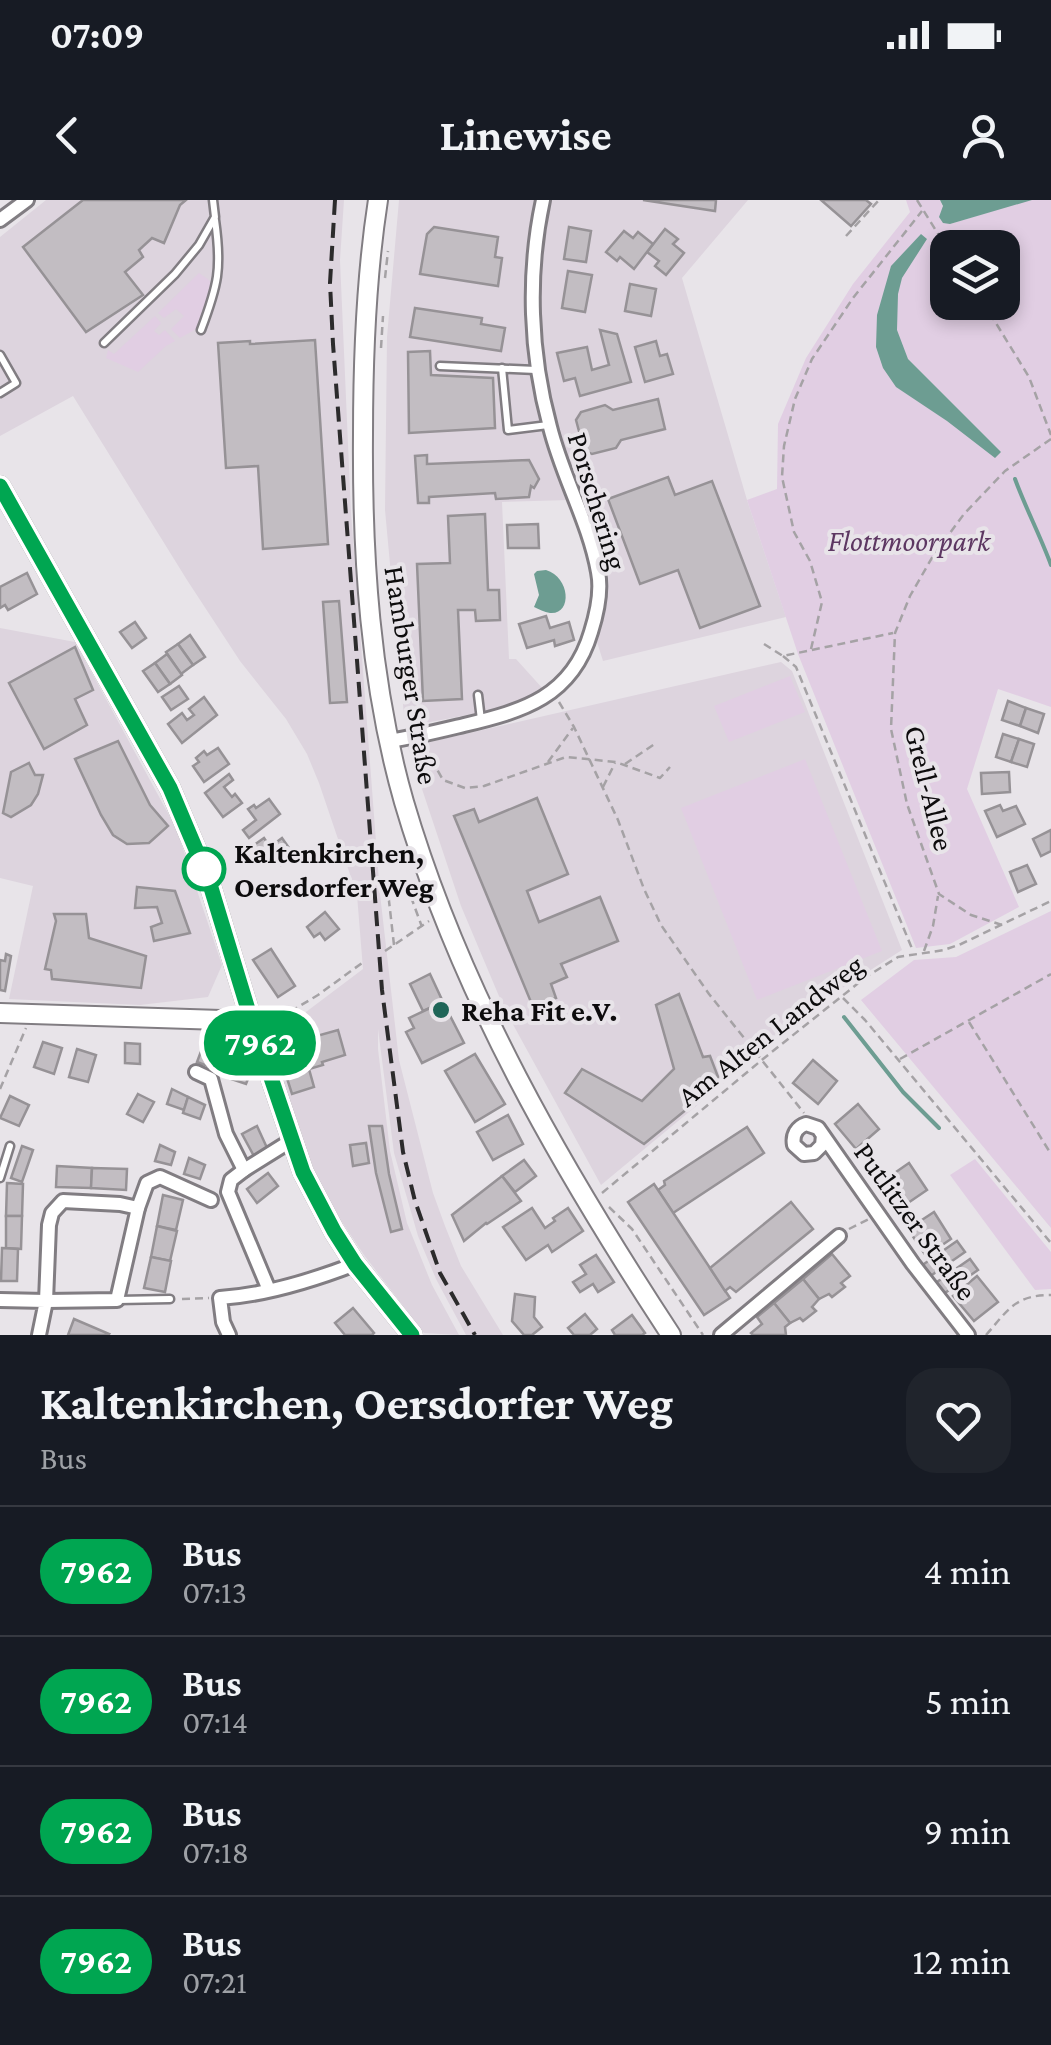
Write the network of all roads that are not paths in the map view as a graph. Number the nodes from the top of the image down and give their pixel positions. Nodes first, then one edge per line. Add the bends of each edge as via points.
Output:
1 (27, 200) edge
2 (212, 200) edge
3 (378, 200) edge
4 (542, 200) edge
5 (215, 217) junction
6 (0, 220) edge
7 (201, 330) dead end
8 (104, 343) dead end
9 (0, 355) edge
10 (440, 366) dead end
11 (502, 368) junction
12 (538, 370) junction
13 (0, 394) edge
14 (549, 425) junction
15 (0, 486) edge
16 (478, 695) dead end
17 (481, 721) junction
18 (389, 741) junction
19 (0, 1013) edge
20 (253, 1023) junction
21 (196, 1072) dead end
22 (819, 1130) road end
23 (292, 1140) junction
24 (10, 1146) dead end
25 (244, 1170) junction
26 (0, 1178) edge
27 (211, 1200) dead end
28 (138, 1208) junction
29 (840, 1236) road end
30 (355, 1264) junction
31 (269, 1290) junction
32 (170, 1299) road end
33 (0, 1300) edge
34 (117, 1300) junction
35 (46, 1301) junction
36 (39, 1335) edge
37 (229, 1335) edge
38 (412, 1335) edge
39 (671, 1335) edge
40 (721, 1335) edge
41 (968, 1335) edge

1 - 6 street
2 - 5 lane
3 - 18 main road, Hamburger Straße via 363,376 362,501 369,618
4 - 12 street, Porschering via 532,308
5 - 7 lane via 220,275
5 - 8 lane via 175,274
9 - 13 lane via 16,383
10 - 11 lane
11 - 12 lane
11 - 14 lane via 508,430
12 - 14 street, Porschering
14 - 17 street, Porschering via 599,574 598,610 585,653 553,691 520,711
15 - 20 main road via 170,788 208,878
16 - 17 lane
17 - 18 street, Porschering
18 - 39 main road, Hamburger Straße via 441,913 478,999 530,1101
19 - 20 main road
20 - 23 main road
21 - 25 street via 211,1079
22 - 41 street, Putlitzer Straße
23 - 25 street
23 - 30 main road
24 - 26 lane
25 - 31 street via 228,1192
27 - 28 street via 160,1178 146,1184
28 - 34 street
28 - 35 street via 62,1201 48,1225
29 - 40 street
30 - 31 street
30 - 38 main road
31 - 37 street via 220,1298
32 - 34 lane
33 - 35 street
34 - 35 street
35 - 36 street

